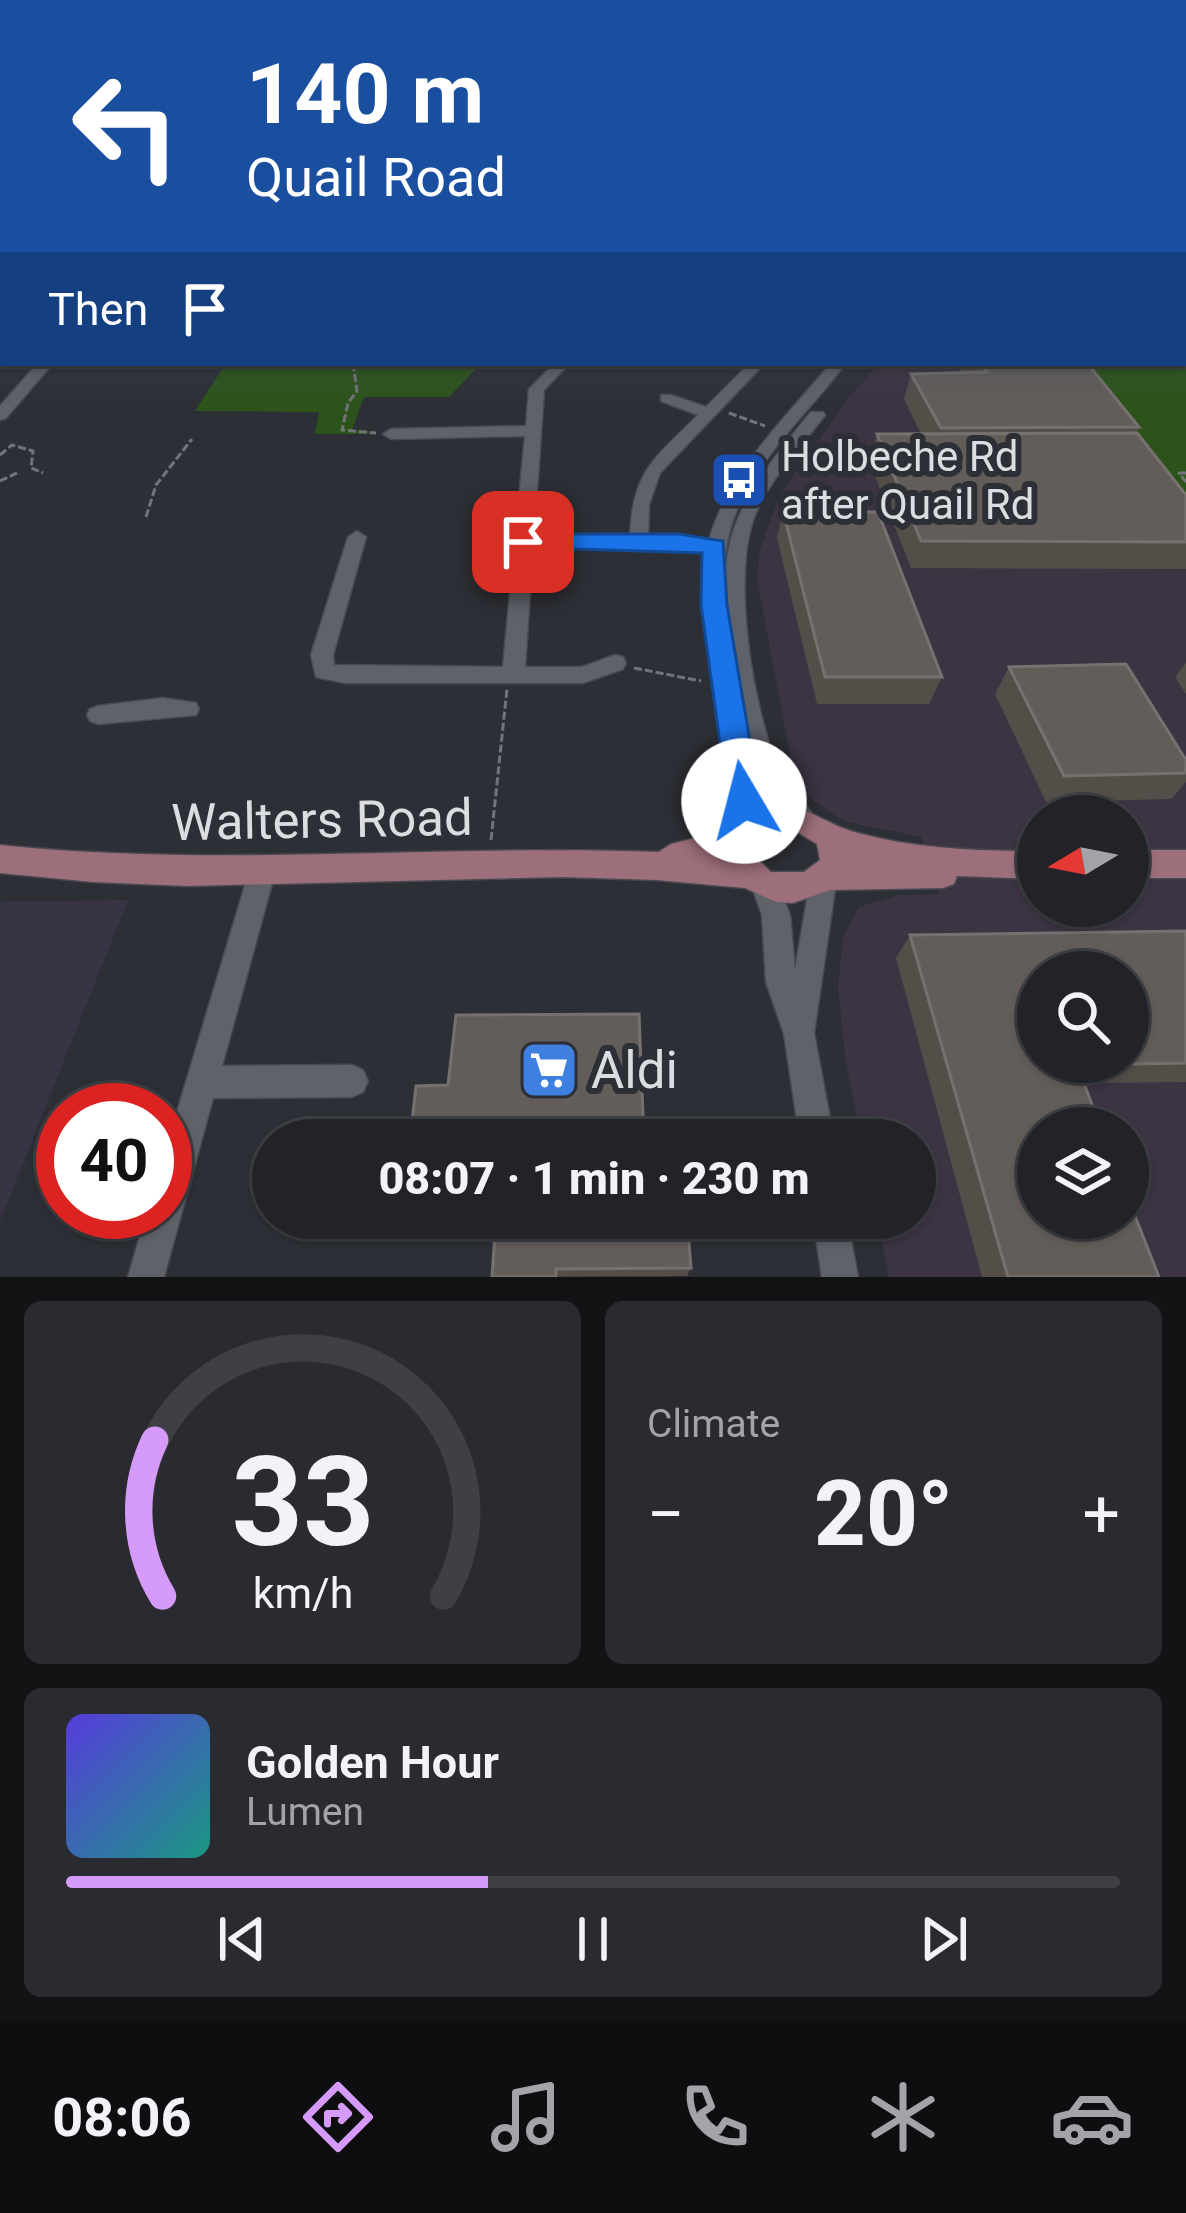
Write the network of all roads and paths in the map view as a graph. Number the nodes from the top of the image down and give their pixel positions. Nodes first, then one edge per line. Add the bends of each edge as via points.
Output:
1 (43, 366) edge
2 (353, 366) edge
3 (560, 366) edge
4 (755, 366) edge
5 (837, 366) edge
6 (856, 366) edge
7 (666, 398) dead end
8 (713, 411) junction
9 (0, 415) edge
10 (774, 429) dead end
11 (533, 431) junction
12 (391, 434) joint
13 (192, 439) dead end
14 (0, 455) edge
15 (19, 472) dead end
16 (43, 473) dead end
17 (1186, 473) edge
18 (0, 481) edge
19 (1186, 482) edge
20 (146, 517) dead end
21 (357, 537) dead end
22 (523, 542) junction
23 (639, 542) junction
24 (714, 547) junction
25 (615, 663) joint
26 (511, 675) junction
27 (726, 686) junction
28 (188, 709) dead end
29 (98, 716) dead end
30 (803, 820) junction
31 (744, 837) junction
32 (830, 837) junction
33 (490, 844) dead end
34 (0, 859) edge
35 (1149, 864) edge
36 (1186, 864) edge
37 (645, 865) junction
38 (992, 865) junction
39 (1017, 865) edge
40 (263, 869) junction
41 (826, 879) junction
42 (757, 880) junction
43 (799, 1034) junction
44 (352, 1081) dead end
45 (202, 1082) junction
46 (192, 1117) edge
47 (813, 1119) edge
48 (157, 1239) edge
49 (834, 1239) edge
50 (146, 1277) edge
51 (840, 1277) edge

1 - 9 street
2 - 12 path via 357,391 342,430
3 - 11 street via 537,388
4 - 8 street
5 - 24 street via 742,485
6 - 30 street via 777,466 735,548 737,621 764,762
7 - 8 street
8 - 10 path
8 - 23 street via 652,471
11 - 12 street
11 - 22 street
13 - 20 path
14 - 16 path via 26,446 34,451 31,468
15 - 18 path
17 - 19 path via 1179,473
21 - 26 street via 324,671
22 - 23 street
22 - 26 street
23 - 24 street
24 - 27 street
25 - 26 street via 583,675
25 - 27 path
26 - 33 path
27 - 31 street
28 - 29 street
30 - 31 main road via 765,820
30 - 32 main road
31 - 37 main road, Walters Road
31 - 42 main road via 742,864
32 - 38 main road via 892,856
32 - 41 main road via 836,864
34 - 40 main road, Walters Road
35 - 36 main road
37 - 40 main road, Walters Road
37 - 42 main road, Walters Road
38 - 39 main road
38 - 41 main road
40 - 45 street
41 - 42 main road via 794,891
41 - 43 street
42 - 43 street via 776,915 782,982
43 - 47 street
44 - 45 street
45 - 46 street
48 - 50 street
49 - 51 street

